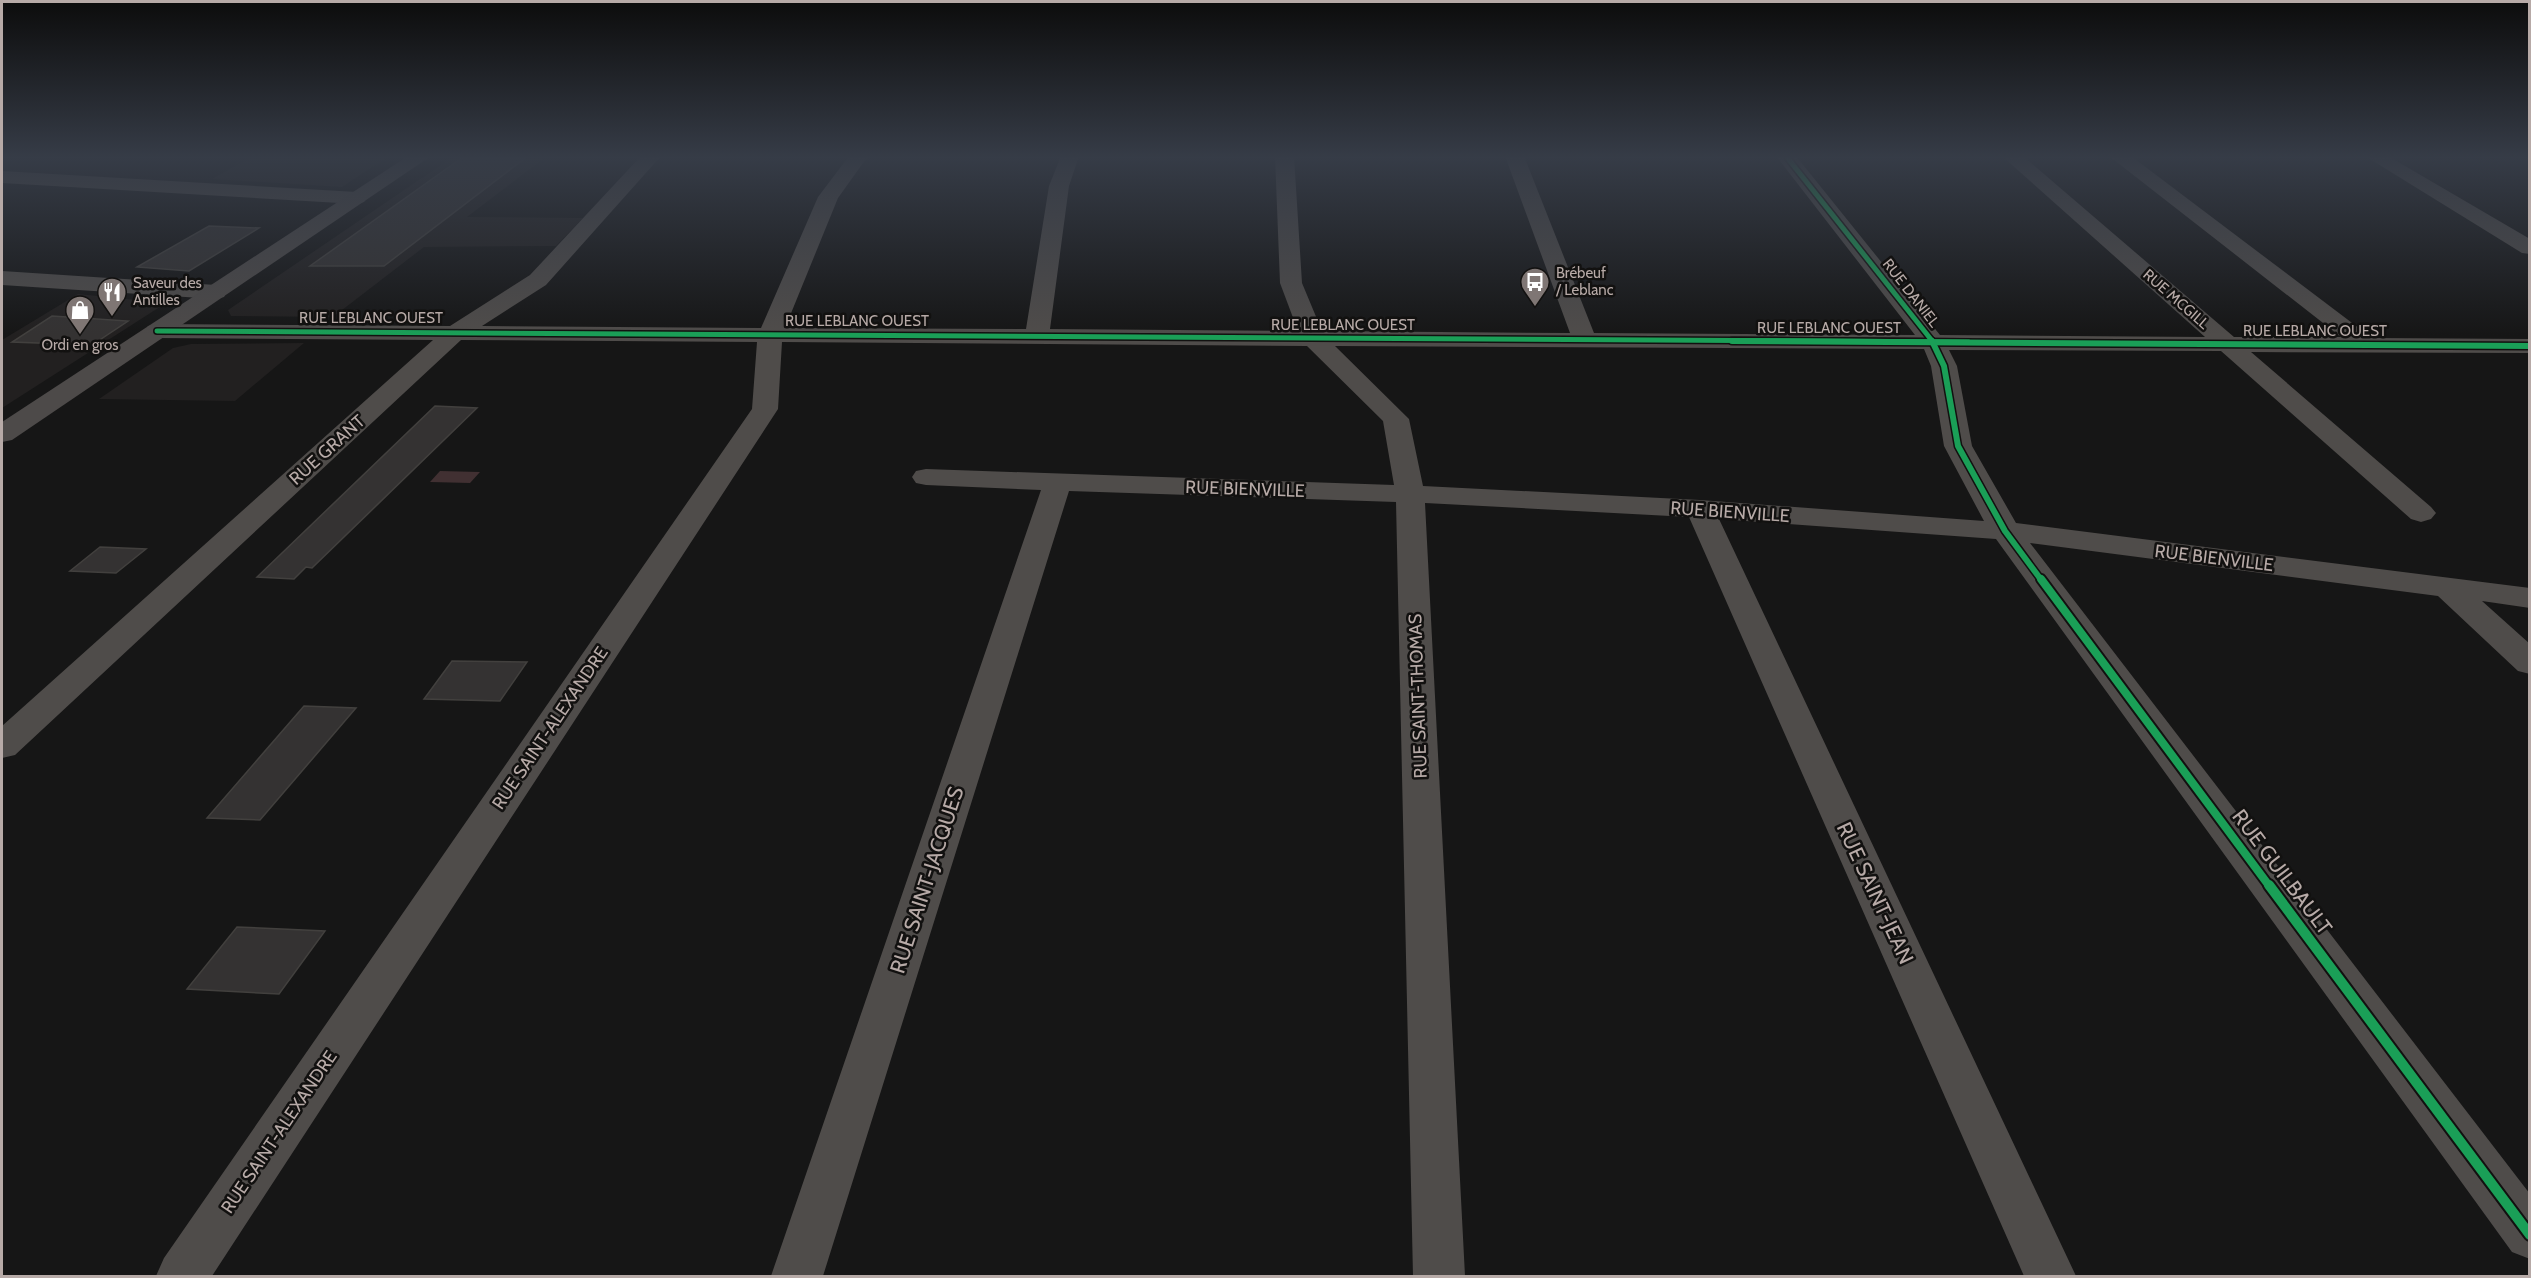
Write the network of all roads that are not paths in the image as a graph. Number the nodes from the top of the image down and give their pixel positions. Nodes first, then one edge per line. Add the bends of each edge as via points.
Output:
1 (331, 216) edge
2 (596, 216) edge
3 (820, 216) edge
4 (1055, 216) edge
5 (1288, 216) edge
6 (1538, 216) edge
7 (1833, 216) edge
8 (2081, 216) edge
9 (2197, 216) edge
10 (2475, 216) edge
11 (2529, 248) edge
12 (2, 278) edge
13 (216, 292) junction
14 (157, 331) junction
15 (456, 332) junction
16 (770, 334) junction
17 (1038, 336) junction
18 (1313, 338) junction
19 (1585, 340) junction
20 (1933, 342) junction
21 (2228, 344) junction
22 (2366, 345) junction
23 (2529, 346) edge
24 (3, 431) edge
25 (926, 477) dead end
26 (1057, 483) junction
27 (1410, 494) junction
28 (1700, 510) junction
29 (2421, 513) dead end
30 (2005, 531) junction
31 (2449, 589) junction
32 (2529, 598) edge
33 (2529, 663) edge
34 (2, 746) edge
35 (2529, 1235) edge
36 (182, 1276) edge
37 (797, 1276) edge
38 (1439, 1276) edge
39 (2050, 1276) edge

1 - 13 main road
2 - 15 street, RUE GRANT via 538,279
3 - 16 street, RUE SAINT-ALEXANDRE
4 - 17 street
5 - 18 street, RUE SAINT-THOMAS via 1291,283
6 - 19 street
7 - 20 street, RUE DANIEL
8 - 21 street, RUE MCGILL
9 - 22 street
10 - 11 street
12 - 13 street
13 - 14 main road
14 - 15 street, RUE LEBLANC OUEST
14 - 24 main road
15 - 16 street, RUE LEBLANC OUEST
15 - 34 street, RUE GRANT
16 - 17 street, RUE LEBLANC OUEST
16 - 36 street, RUE SAINT-ALEXANDRE via 765,409
17 - 18 street, RUE LEBLANC OUEST
18 - 19 street, RUE LEBLANC OUEST
18 - 27 street, RUE SAINT-THOMAS via 1396,419
19 - 20 street, RUE LEBLANC OUEST
20 - 21 street, RUE LEBLANC OUEST
20 - 30 street, RUE DANIEL via 1944,366 1958,446
21 - 22 street, RUE LEBLANC OUEST
21 - 29 street, RUE MCGILL
22 - 23 street, RUE LEBLANC OUEST
25 - 26 street, RUE BIENVILLE
26 - 27 street, RUE BIENVILLE
26 - 37 street, RUE SAINT-JACQUES
27 - 28 street, RUE BIENVILLE
27 - 38 street, RUE SAINT-THOMAS
28 - 30 street, RUE BIENVILLE
28 - 39 street, RUE SAINT-JEAN
30 - 31 street, RUE BIENVILLE
30 - 35 street, RUE GUILBAULT
31 - 32 street, RUE BIENVILLE
31 - 33 street

